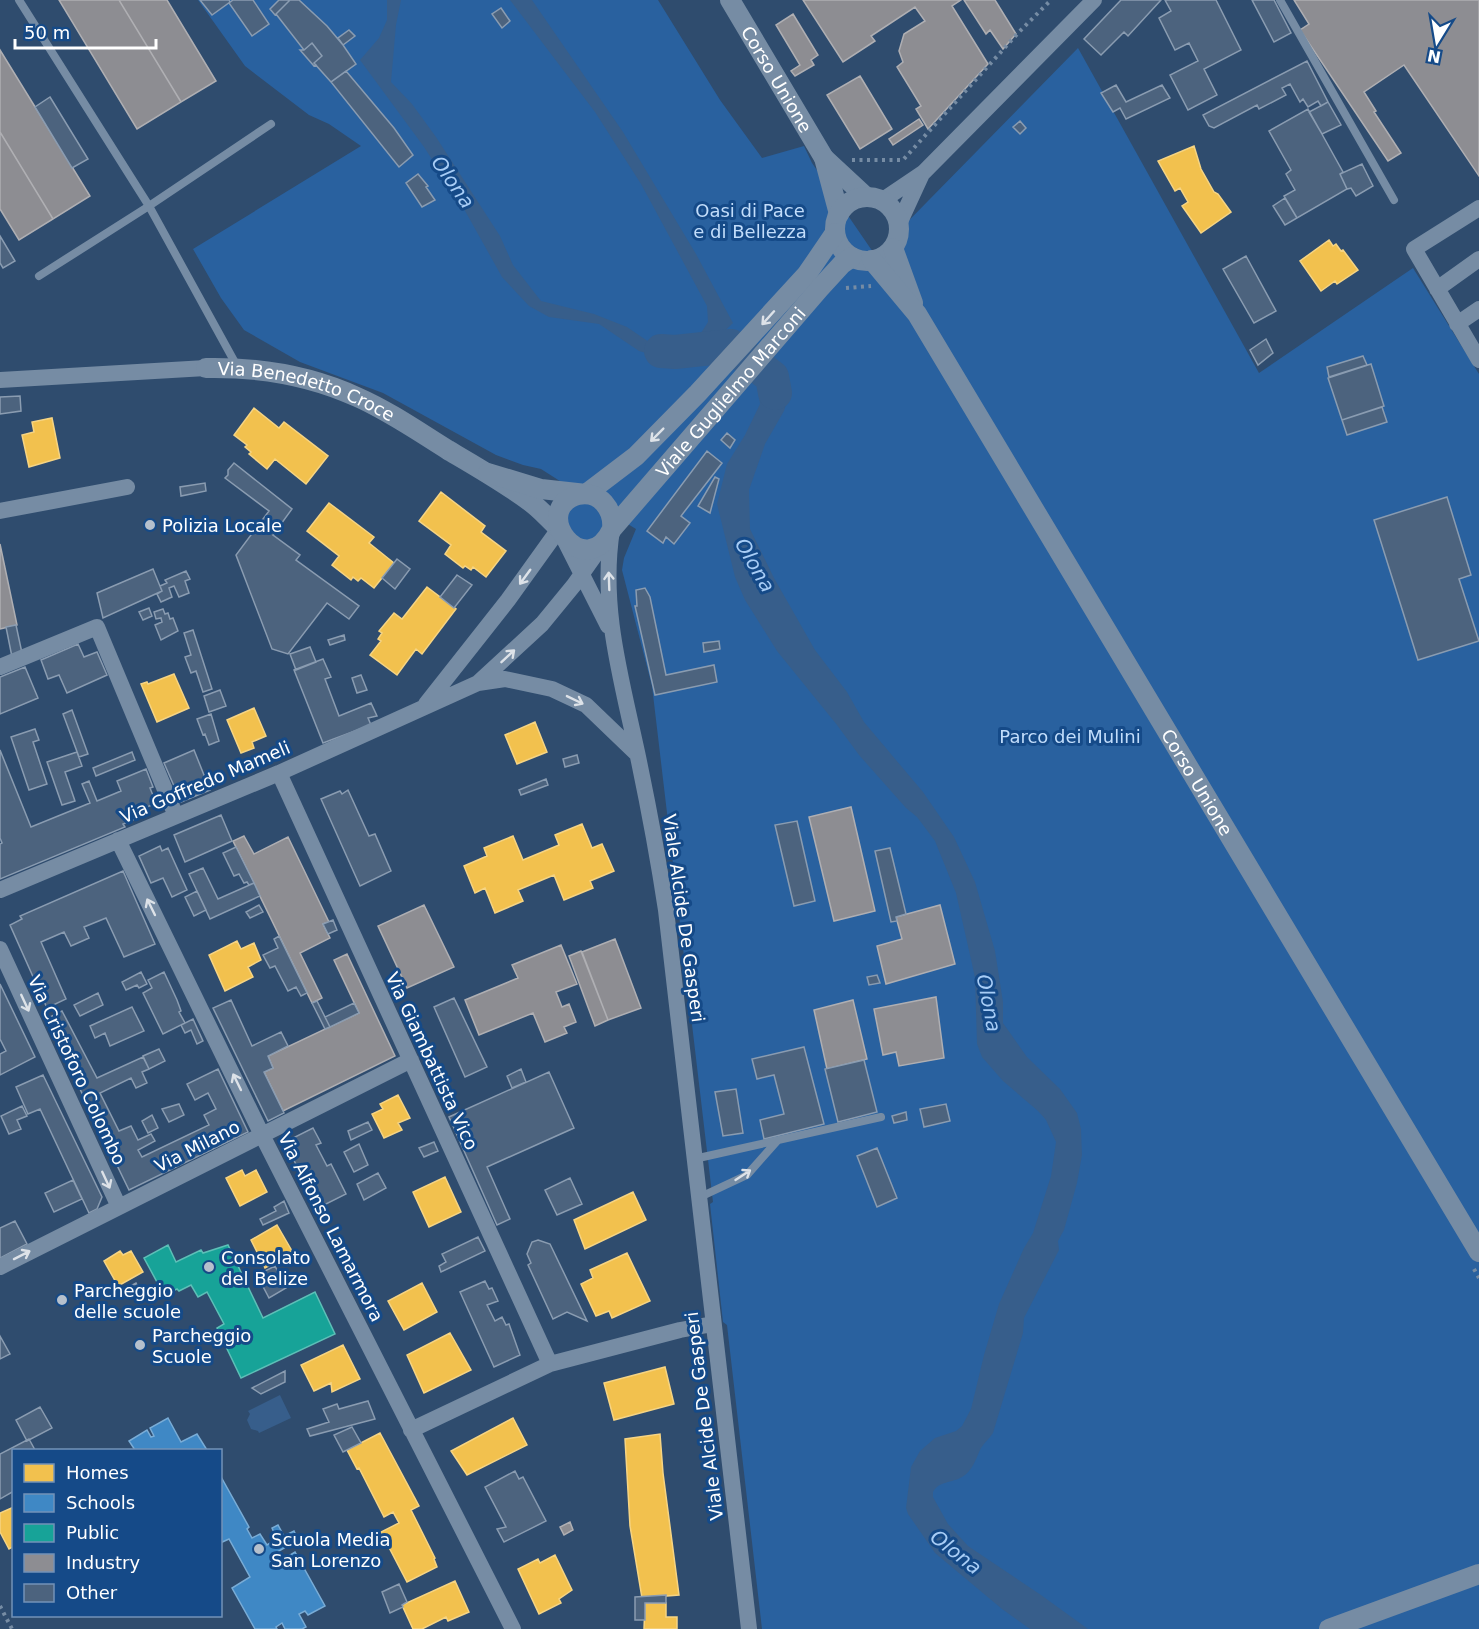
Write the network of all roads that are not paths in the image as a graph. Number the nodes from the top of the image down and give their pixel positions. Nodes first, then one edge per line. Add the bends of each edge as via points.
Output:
1 (19, 0) edge
2 (730, 0) edge
3 (1094, 0) edge
4 (1280, 0) edge
5 (271, 124) dead end
6 (824, 158) junction
7 (922, 173) junction
8 (874, 198) junction
9 (1394, 200) dead end
10 (149, 206) junction
11 (1479, 208) edge
12 (839, 214) junction
13 (899, 224) junction
14 (836, 233) junction
15 (893, 248) junction
16 (852, 257) junction
17 (1479, 259) edge
18 (872, 261) junction
19 (39, 276) dead end
20 (813, 281) junction
21 (1437, 289) junction
22 (1479, 309) edge
23 (917, 314) junction
24 (1457, 324) junction
25 (1479, 360) edge
26 (206, 368) joint
27 (238, 368) junction
28 (0, 380) edge
29 (488, 473) junction
30 (127, 487) dead end
31 (586, 494) junction
32 (0, 511) edge
33 (562, 534) junction
34 (608, 535) junction
35 (583, 573) junction
36 (611, 632) junction
37 (0, 667) edge
38 (478, 683) junction
39 (424, 708) junction
40 (637, 754) junction
41 (279, 773) junction
42 (176, 816) junction
43 (118, 840) junction
44 (0, 890) edge
45 (0, 950) edge
46 (411, 1060) junction
47 (881, 1117) dead end
48 (262, 1135) junction
49 (778, 1140) junction
50 (694, 1159) junction
51 (698, 1198) junction
52 (119, 1207) junction
53 (1479, 1252) edge
54 (0, 1267) edge
55 (713, 1324) junction
56 (550, 1364) junction
57 (411, 1430) junction
58 (1479, 1574) edge
59 (513, 1629) edge
60 (749, 1629) edge
61 (1329, 1629) edge

1 - 10 lane
2 - 6 street, Corso Unione
3 - 7 street
4 - 9 lane
5 - 10 lane
6 - 8 street, Corso Unione
6 - 12 street, Corso Unione
7 - 8 street
7 - 13 street
8 - 12 street via 854,199
8 - 13 street via 896,214
10 - 19 lane
10 - 27 lane
11 - 21 street via 1414,249
12 - 14 street, Viale Guglielmo Marconi
13 - 15 street
14 - 16 street via 838,243
14 - 20 street, Viale Guglielmo Marconi
15 - 18 street
15 - 23 street, Corso Unione
16 - 18 street
16 - 20 street, Viale Guglielmo Marconi
17 - 21 street
18 - 23 street, Corso Unione
20 -> 31 street, Viale Guglielmo Marconi via 636,456
20 - 34 street, Viale Guglielmo Marconi via 717,408
21 - 24 street
22 - 24 street
23 - 53 street, Corso Unione
24 - 25 street
26 - 27 street, Via Benedetto Croce
26 - 28 street, Via Benedetto Croce
27 - 29 street, Via Benedetto Croce via 316,381 358,397
29 - 31 street, Via Benedetto Croce via 541,489
29 - 33 street, Via Benedetto Croce via 534,505
30 - 32 street
31 - 33 street via 563,506 558,522
31 - 34 street via 595,496 610,510 613,519
33 - 34 street via 579,548 592,548
33 - 35 street
33 -> 39 street, Via Goffredo Mameli
34 - 35 street, Via Goffredo Mameli
36 -> 34 street
35 - 36 street
38 -> 35 street, Via Goffredo Mameli via 542,624
36 - 40 street, Viale Alcide De Gasperi
37 - 42 street via 97,627
38 - 39 street, Via Goffredo Mameli
38 -> 40 street, Via Goffredo Mameli via 505,679 552,689 586,705
39 - 41 street, Via Goffredo Mameli
40 - 50 street, Viale Alcide De Gasperi via 666,910
41 - 42 street, Via Goffredo Mameli
41 - 46 street, Via Giambattista Vico
42 - 43 street, Via Goffredo Mameli
43 - 44 street, Via Goffredo Mameli
48 -> 43 street, Via Alfonso Lamarmora
45 -> 52 street, Via Cristoforo Colombo
46 - 48 street, Via Milano
46 - 56 street, Via Giambattista Vico
47 - 49 lane
48 - 52 street, Via Milano
48 - 57 street, Via Alfonso Lamarmora
49 - 50 lane
51 -> 49 lane via 747,1175
50 - 51 street, Viale Alcide De Gasperi
51 - 55 street, Viale Alcide De Gasperi
54 -> 52 street, Via Milano
55 - 56 street
55 - 60 street, Viale Alcide De Gasperi
56 - 57 street
57 - 59 street, Via Alfonso Lamarmora
58 - 61 street

